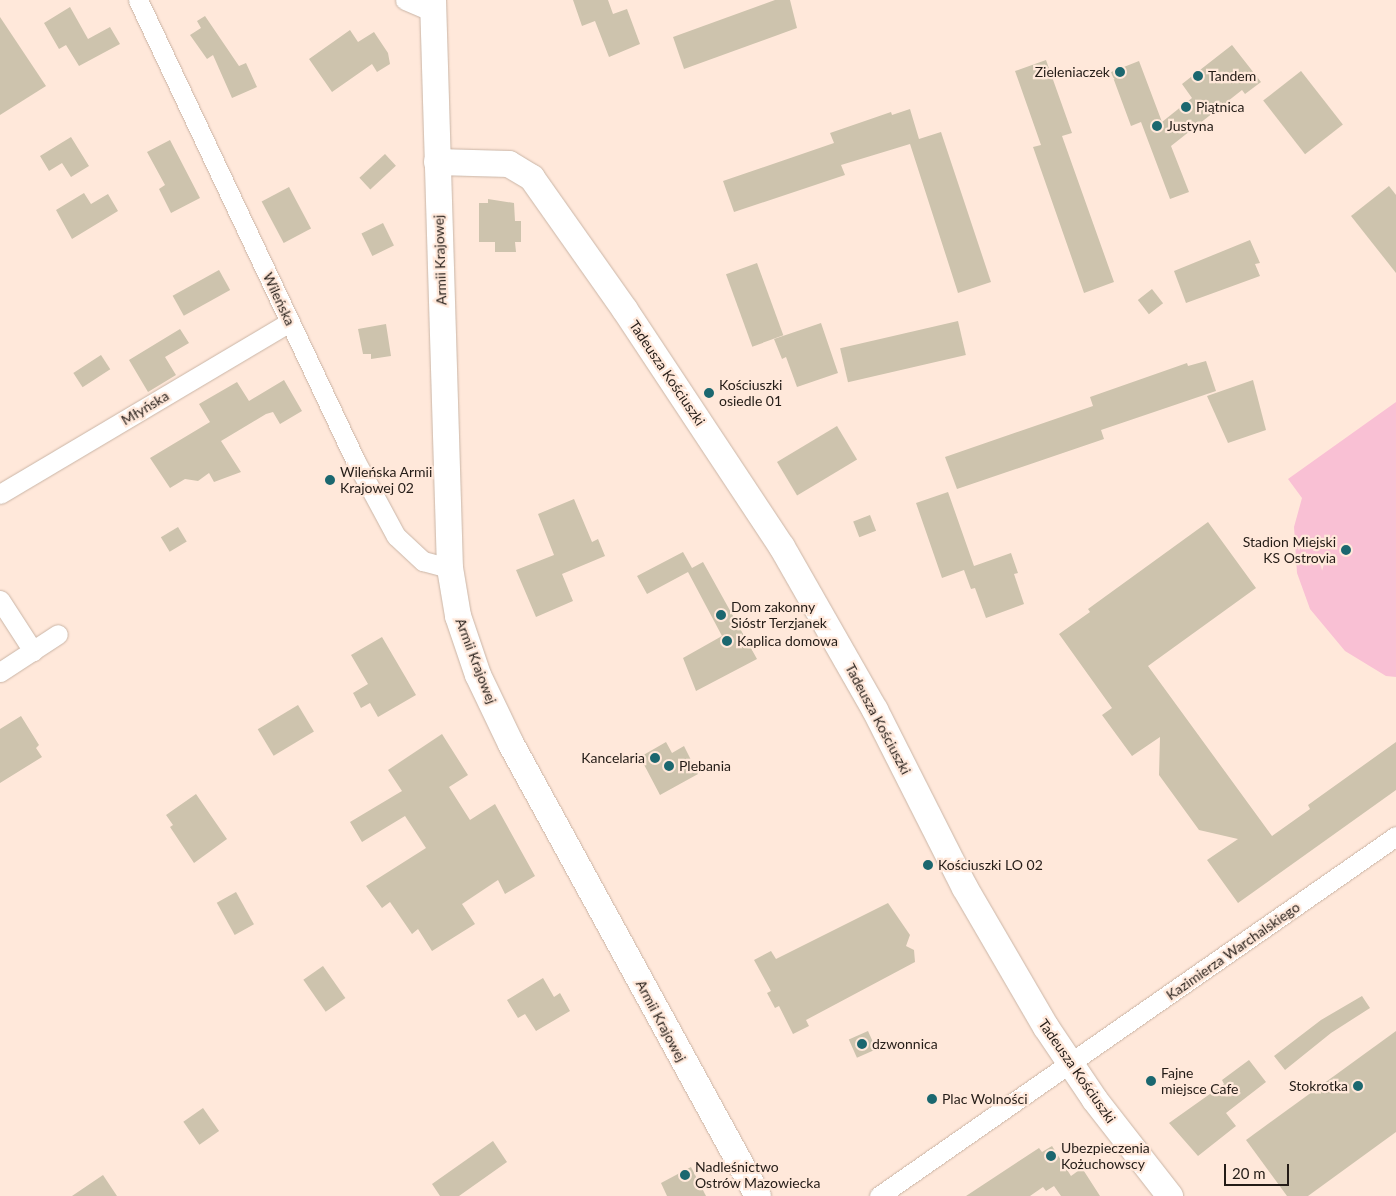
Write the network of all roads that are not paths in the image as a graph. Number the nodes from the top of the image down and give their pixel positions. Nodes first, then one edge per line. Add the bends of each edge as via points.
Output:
1 (138, 0) edge
2 (405, 0) edge
3 (433, 6) edge
4 (437, 162) junction
5 (290, 322) junction
6 (0, 494) edge
7 (450, 568) junction
8 (0, 600) edge
9 (58, 634) dead end
10 (33, 651) junction
11 (0, 672) edge
12 (1396, 836) edge
13 (1070, 1065) junction
14 (758, 1196) edge
15 (879, 1196) edge
16 (1170, 1196) edge

1 - 5 street, Wileńska
2 - 3 street
3 - 4 street, Armii Krajowej
4 - 7 street, Armii Krajowej
4 - 13 street, Tadeusza Kościuszki via 509,164 532,178 625,310 782,547 875,710 1009,968
5 - 6 street, Młyńska
5 - 7 street, Wileńska via 355,460 396,536 423,561
7 - 14 street, Armii Krajowej via 467,644 511,744
8 - 10 street
9 - 10 street
10 - 11 street
12 - 13 street, Kazimierza Warchalskiego
13 - 15 street, Kazimierza Warchalskiego
13 - 16 street, Tadeusza Kościuszki

